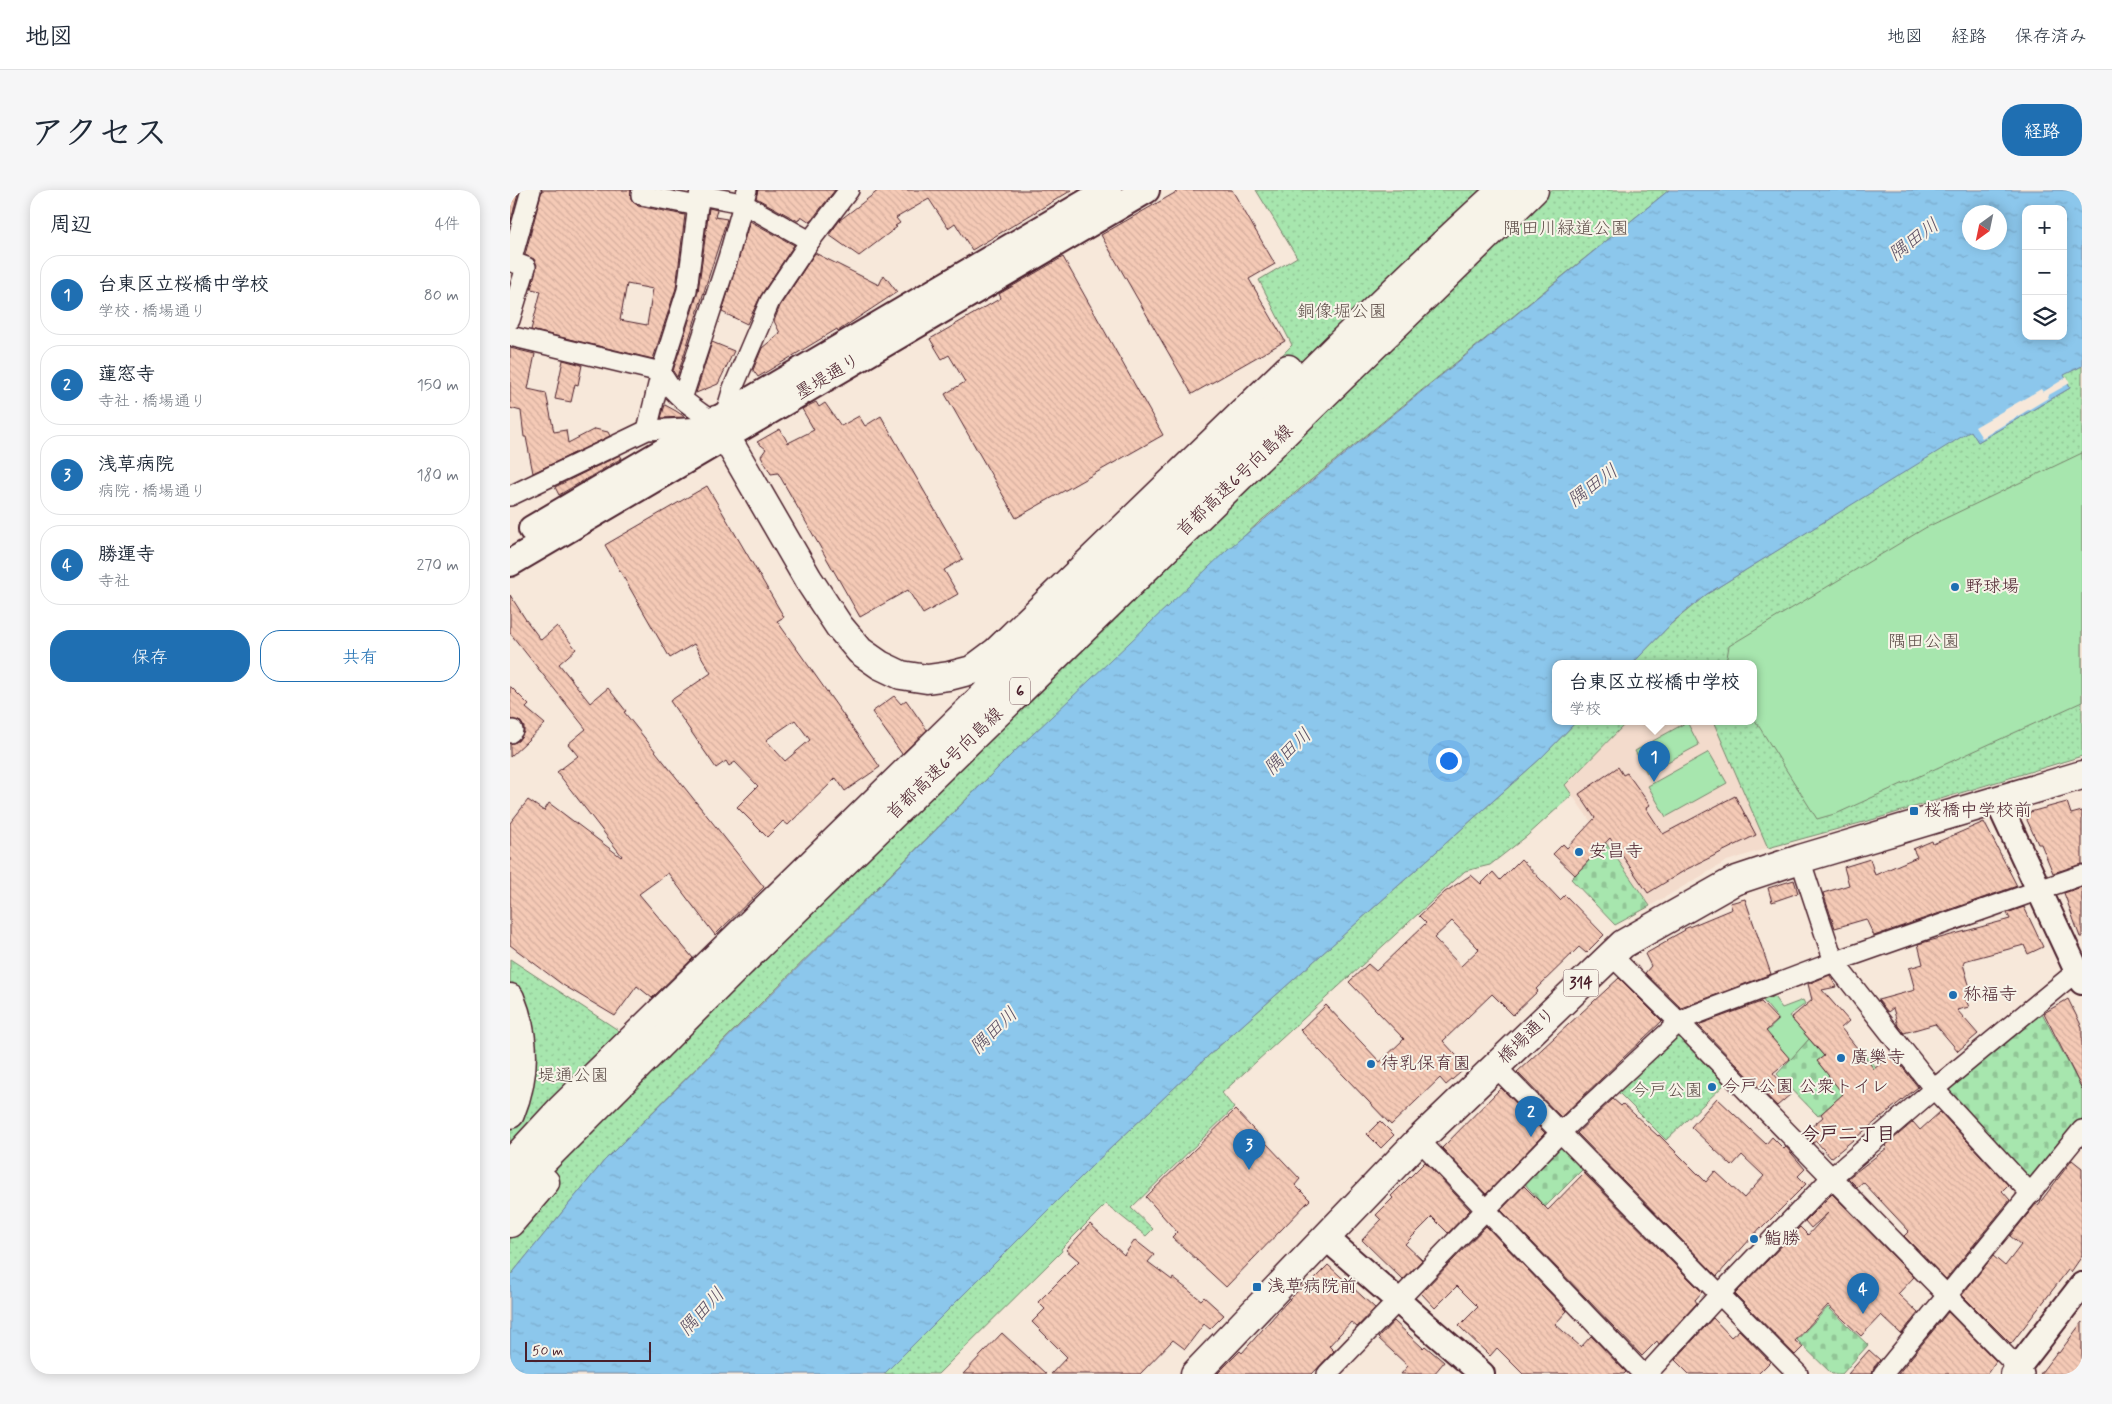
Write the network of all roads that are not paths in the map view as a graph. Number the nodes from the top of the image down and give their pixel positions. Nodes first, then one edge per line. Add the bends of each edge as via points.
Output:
1 (531, 190) edge
2 (642, 190) edge
3 (849, 190) edge
4 (1108, 190) edge
5 (1146, 190) edge
6 (1494, 190) edge
7 (1502, 190) edge
8 (1550, 190) edge
9 (744, 196) edge
10 (699, 197) edge
11 (1530, 202) edge
12 (810, 241) junction
13 (511, 261) edge
14 (510, 320) edge
15 (510, 336) edge
16 (661, 372) junction
17 (682, 399) junction
18 (720, 429) junction
19 (648, 430) junction
20 (510, 496) edge
21 (510, 542) edge
22 (510, 563) edge
23 (2082, 775) edge
24 (1997, 800) junction
25 (1800, 859) junction
26 (2082, 875) edge
27 (2038, 890) junction
28 (1610, 955) junction
29 (1834, 962) junction
30 (740, 966) junction
31 (2079, 977) edge
32 (510, 998) edge
33 (1679, 1022) junction
34 (1496, 1066) junction
35 (1934, 1089) junction
36 (510, 1114) edge
37 (2082, 1130) edge
38 (1562, 1132) junction
39 (1419, 1140) junction
40 (510, 1164) edge
41 (1831, 1178) junction
42 (510, 1194) edge
43 (2031, 1194) junction
44 (1486, 1208) junction
45 (510, 1222) edge
46 (1325, 1237) junction
47 (2080, 1292) edge
48 (1719, 1295) junction
49 (1946, 1295) junction
50 (1397, 1300) junction
51 (1200, 1372) edge
52 (2018, 1372) edge
53 (1332, 1373) edge
54 (1482, 1374) edge
55 (1643, 1374) edge
56 (1648, 1374) edge
57 (1798, 1374) edge
58 (1883, 1374) edge

1 - 13 street
2 - 10 street via 641,195
3 - 12 street
4 - 18 main road, 墨堤通り
5 - 18 main road, 墨堤通り
6 - 18 main road via 1425,244 1282,375 996,652 972,670 927,679 901,675 860,651 808,579
7 - 40 main road, 首都高速6号向島線 / 6 via 1355,329 561,1109
8 - 11 main road, 首都高速6号向島線
9 - 10 street
9 - 12 street
9 - 17 street via 728,258
10 - 16 street via 686,290
11 - 30 main road, 首都高速6号向島線 via 1228,508 1015,706 946,763
12 - 18 street via 770,301 733,388
13 - 14 street via 526,267
15 - 16 street
16 - 17 street via 670,389
16 - 19 street
17 - 18 street
18 - 19 street
18 - 21 main road, 墨堤通り
18 - 22 main road, 墨堤通り
19 - 20 street
23 - 24 main road, 橋場通り / 314
24 - 25 main road, 橋場通り / 314
24 - 27 street
25 - 28 main road, 橋場通り / 314 via 1734,881 1635,936
25 - 29 street
26 - 27 street
27 - 29 street
27 - 31 street
28 - 33 street
28 - 34 main road, 橋場通り / 314
29 - 33 street
29 - 35 street
30 - 42 main road, 首都高速6号向島線
30 - 45 main road via 717,1001 557,1168
31 - 35 street
32 - 36 main road via 518,1017 523,1064
33 - 38 street
33 - 41 street
34 - 38 street
34 - 39 main road, 橋場通り / 314
35 - 41 street
35 - 43 street
37 - 43 street
38 - 44 street
38 - 48 street
39 - 44 street
39 - 46 main road, 橋場通り / 314
41 - 48 street
41 - 49 street
43 - 49 street
44 - 50 street
44 - 55 street
46 - 50 street
46 - 51 main road, 橋場通り / 314
47 - 52 street
48 - 56 street
48 - 57 street
49 - 52 street
49 - 58 street
50 - 53 street
50 - 54 street

